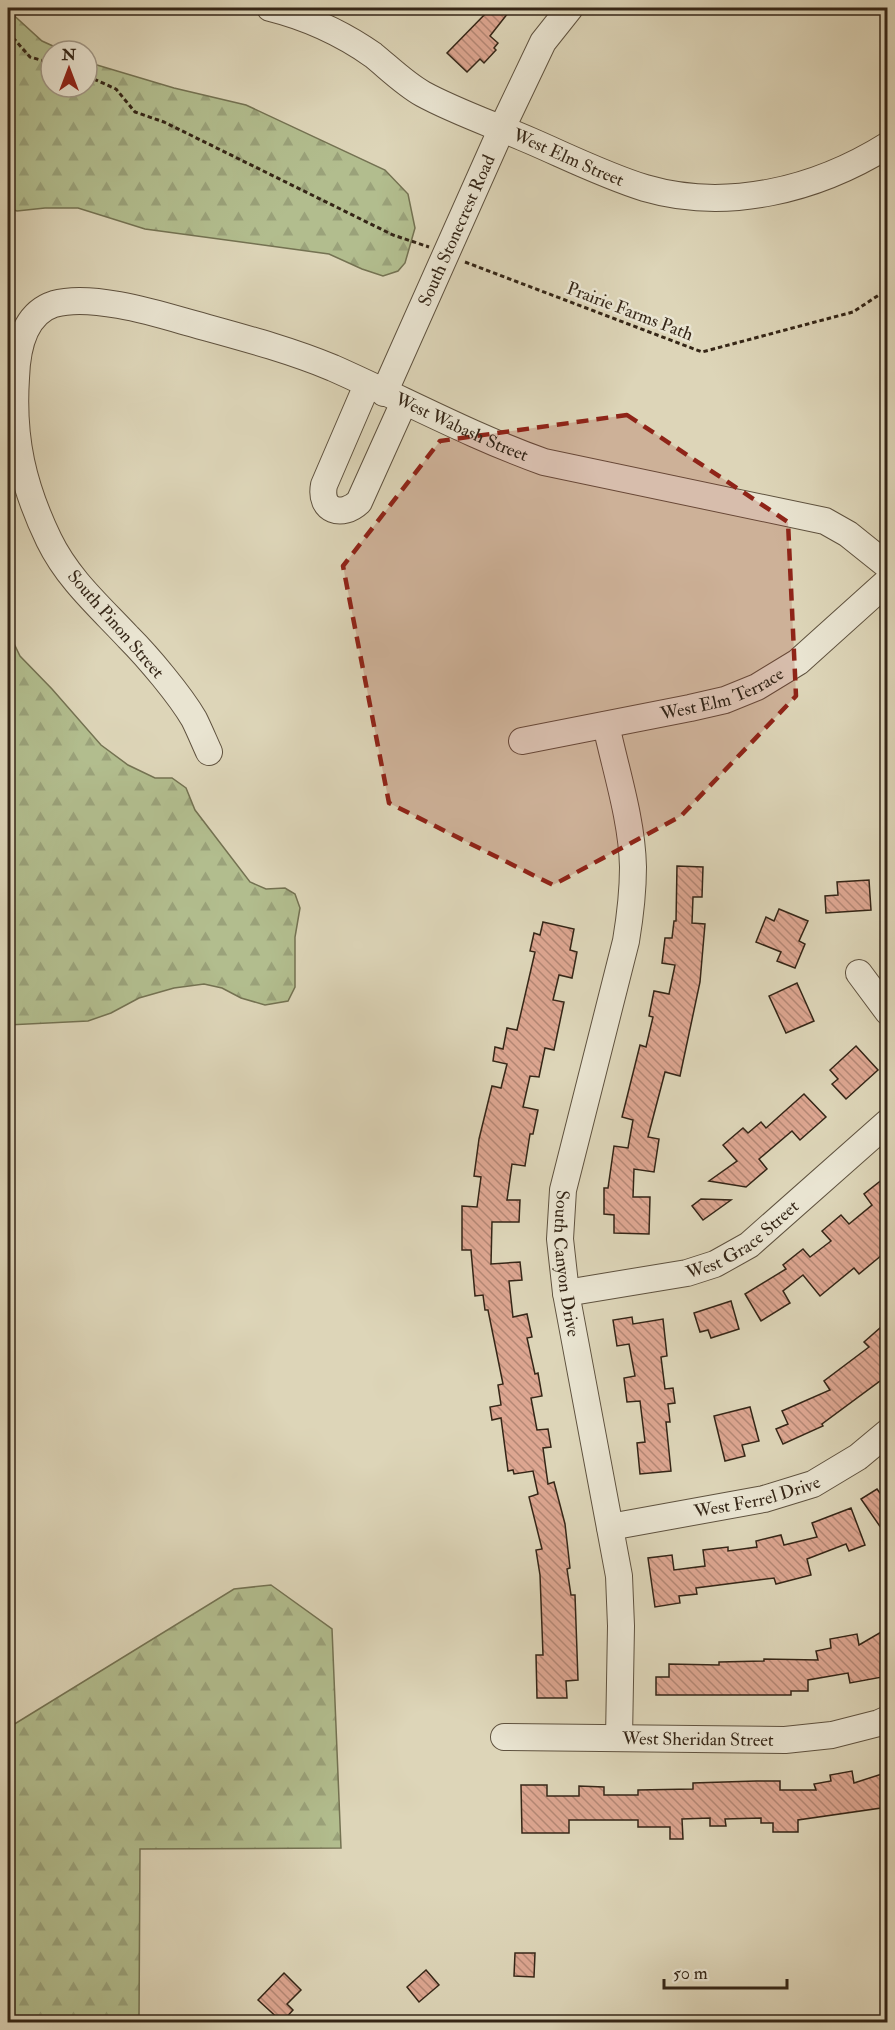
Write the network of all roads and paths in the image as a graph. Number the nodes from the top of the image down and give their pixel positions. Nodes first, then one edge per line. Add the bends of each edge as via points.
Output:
1 (270, 8) edge
2 (570, 8) edge
3 (8, 33) edge
4 (39, 60) edge
5 (99, 81) edge
6 (502, 128) junction
7 (888, 146) edge
8 (433, 248) dead end
9 (465, 262) dead end
10 (888, 289) edge
11 (33, 317) joint
12 (385, 393) junction
13 (888, 566) edge
14 (888, 581) edge
15 (606, 724) junction
16 (522, 741) dead end
17 (209, 752) dead end
18 (859, 973) dead end
19 (888, 1012) edge
20 (888, 1122) edge
21 (566, 1293) junction
22 (888, 1432) edge
23 (610, 1527) junction
24 (888, 1719) edge
25 (504, 1737) dead end
26 (619, 1738) junction

1 - 6 street, West Elm Street via 321,26 370,53 422,93
2 - 6 street, South Stonecrest Road via 543,42
3 - 4 path via 30,57
5 - 8 path via 116,89 135,112 164,122 393,235
6 - 7 street, West Elm Street via 645,188 712,197 780,191 812,182
6 - 12 street, South Stonecrest Road
9 - 10 path, Prairie Farms Path via 702,352 853,312
11 - 12 street, West Wabash Street via 52,305 68,302 123,305 278,348
11 - 17 street, South Pinon Street via 23,334 15,381 17,443 26,487 50,542 72,579 172,688 193,717
12 - 13 street, West Wabash Street via 544,462 825,520
14 - 15 street, West Elm Terrace via 798,662 757,687 725,700
15 - 16 street, West Elm Terrace
15 - 21 street, South Canyon Drive via 628,829 633,866 631,908 563,1190 560,1239
18 - 19 street
20 - 21 street, West Grace Street via 749,1245 715,1264 687,1273
21 - 23 street, South Canyon Drive
22 - 23 street, West Ferrel Drive via 858,1457 813,1484 764,1499
23 - 26 street, South Canyon Drive via 619,1576
24 - 26 street, West Sheridan Street via 832,1735 784,1740
25 - 26 street, West Sheridan Street

